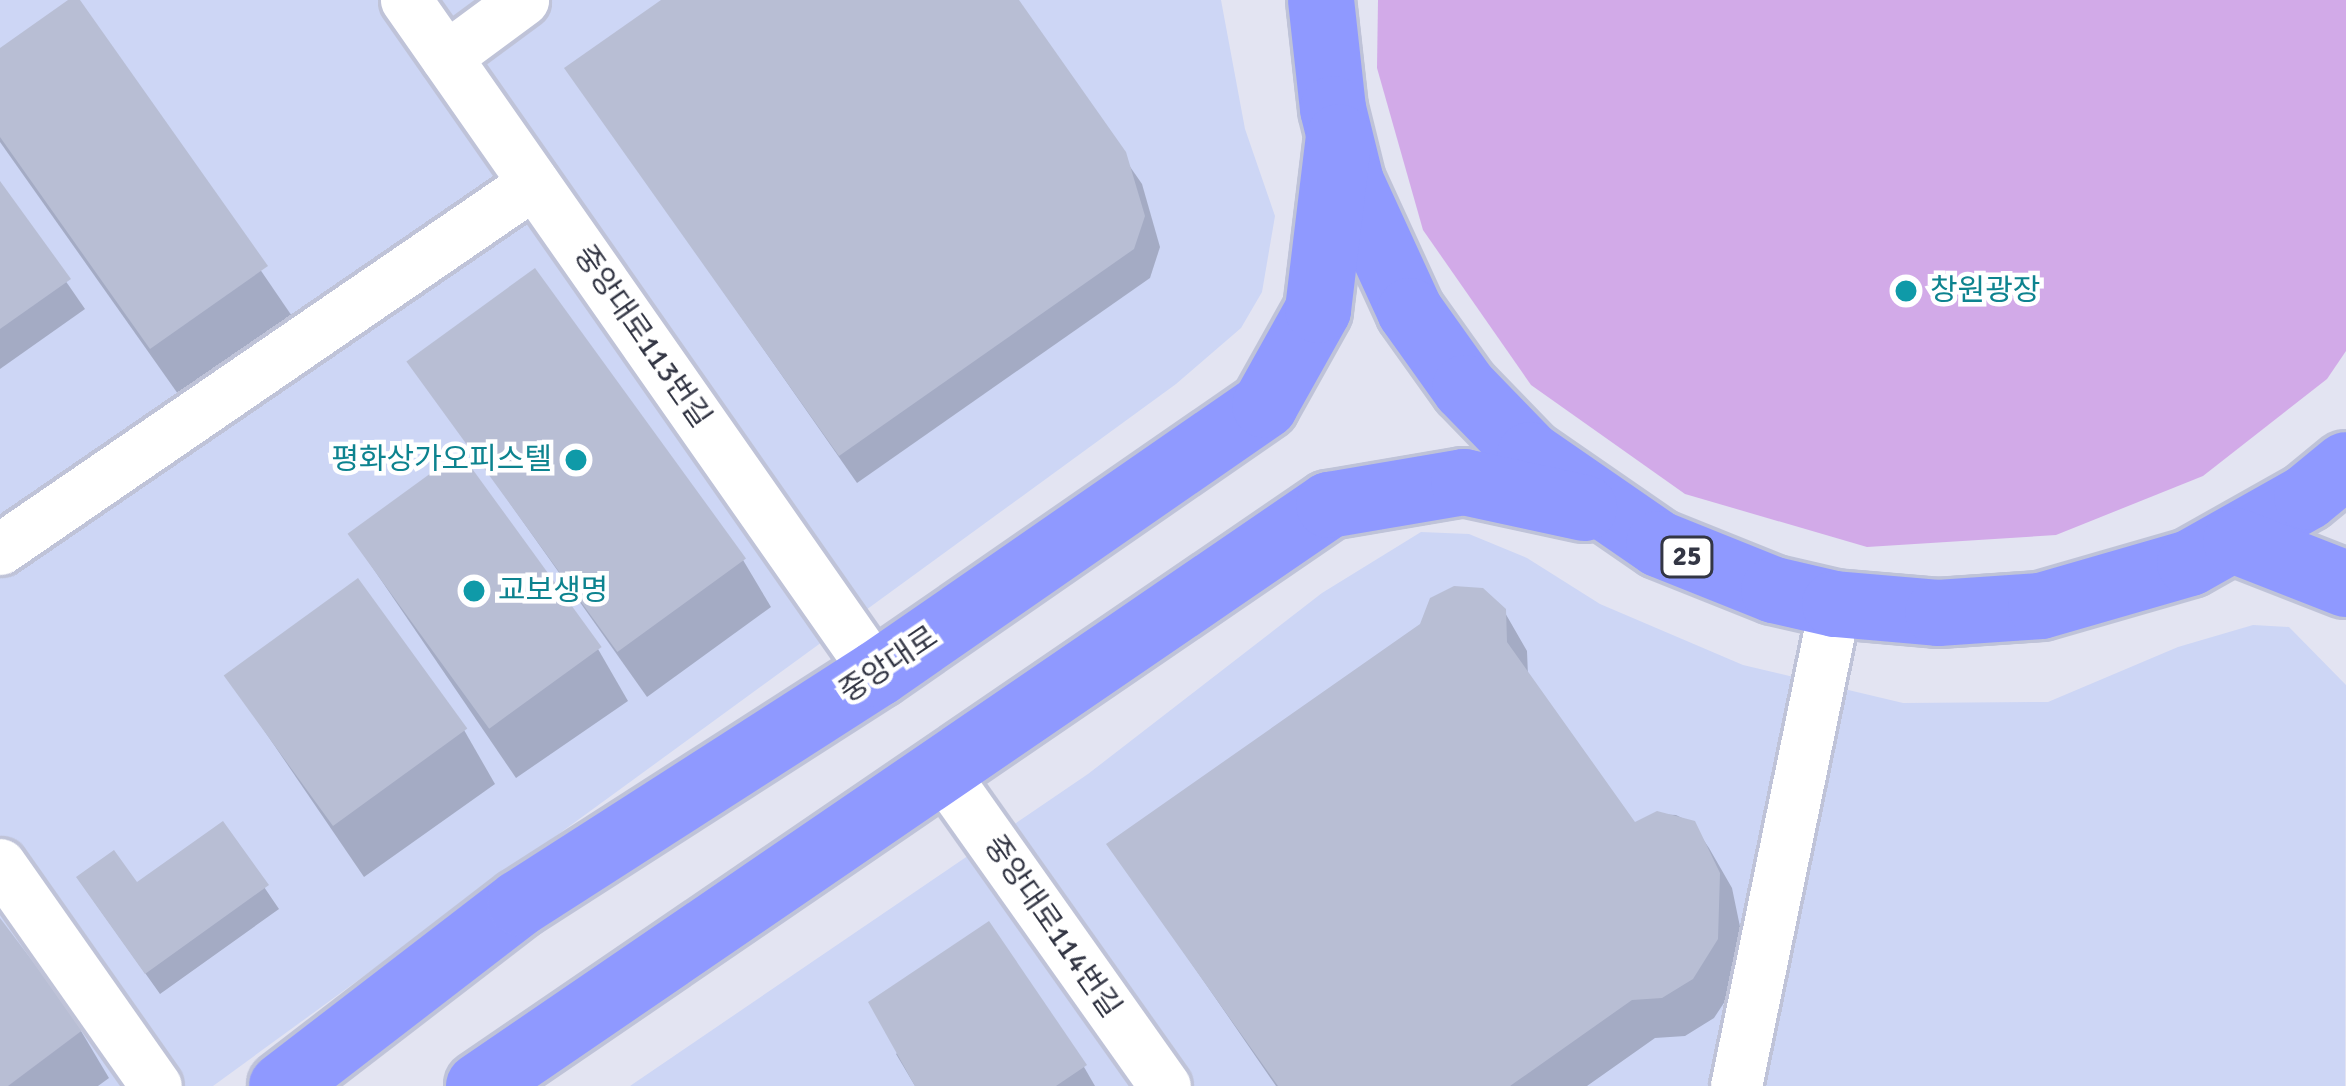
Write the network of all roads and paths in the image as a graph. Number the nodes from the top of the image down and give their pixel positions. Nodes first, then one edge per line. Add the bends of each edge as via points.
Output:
1 (406, 0) edge
2 (523, 0) edge
3 (1321, 0) edge
4 (446, 57) junction
5 (1339, 137) junction
6 (534, 183) junction
7 (2346, 465) edge
8 (1605, 513) junction
9 (2236, 541) junction
10 (0, 549) edge
11 (2346, 584) edge
12 (1835, 604) junction
13 (878, 674) junction
14 (939, 767) junction
15 (0, 864) edge
16 (156, 1086) edge
17 (282, 1086) edge
18 (479, 1086) edge
19 (1165, 1086) edge
20 (1736, 1086) edge

1 - 4 street, 중앙대로113번길
2 - 4 street
3 - 5 main road, 25
4 - 6 street, 중앙대로113번길
5 - 8 main road, 25 via 1387,270 1436,350 1496,423
5 - 13 main road, 중앙대로 via 1318,310 1264,405
6 - 10 street
6 - 13 street, 중앙대로113번길
7 - 9 main road, 25
8 - 12 main road, 25 via 1715,570
8 - 14 main road via 1464,482 1329,505
9 - 11 main road
9 - 12 main road, 25 via 2141,581 2041,606 1938,613
12 - 20 street
13 - 17 main road, 중앙대로 via 520,903
14 - 18 main road
14 - 19 street, 중앙대로114번길
15 - 16 street

